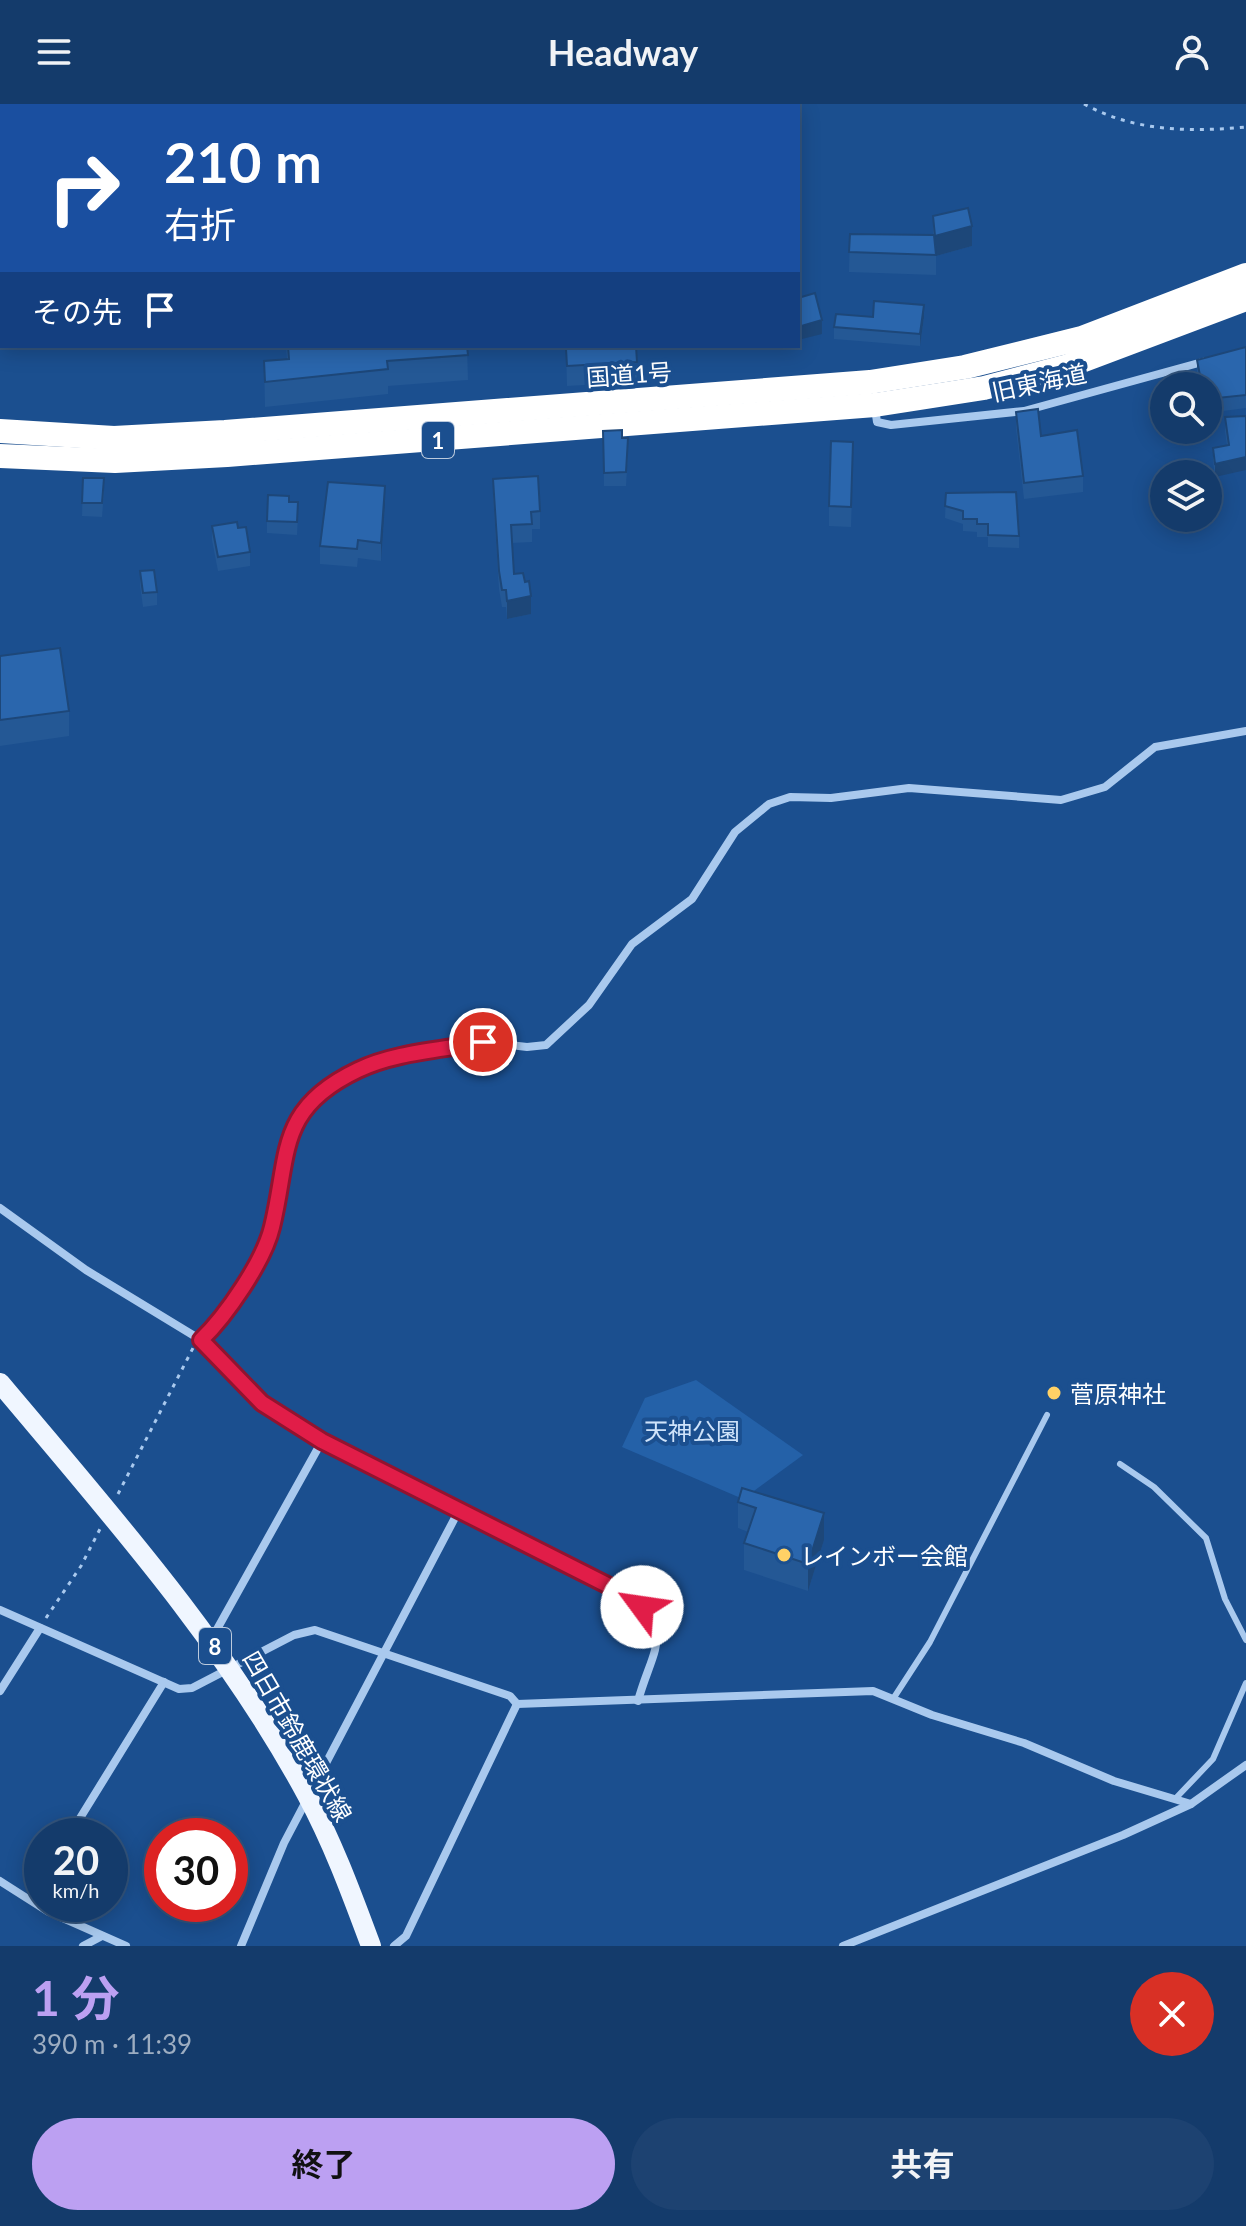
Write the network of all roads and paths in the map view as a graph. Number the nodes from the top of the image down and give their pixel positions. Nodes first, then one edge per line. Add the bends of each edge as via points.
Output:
1 (1084, 104) edge
2 (1246, 127) edge
3 (1246, 275) edge
4 (1246, 299) edge
5 (1222, 357) edge
6 (872, 394) junction
7 (0, 431) edge
8 (115, 450) junction
9 (8, 461) edge
10 (1246, 731) edge
11 (0, 1208) edge
12 (201, 1340) junction
13 (0, 1383) edge
14 (1047, 1415) dead end
15 (322, 1441) junction
16 (1120, 1464) dead end
17 (108, 1512) junction
18 (458, 1512) junction
19 (0, 1610) edge
20 (40, 1628) junction
21 (211, 1640) junction
22 (1246, 1640) edge
23 (386, 1653) junction
24 (230, 1668) junction
25 (164, 1682) junction
26 (1246, 1683) edge
27 (1, 1687) edge
28 (893, 1699) junction
29 (638, 1701) junction
30 (517, 1704) junction
31 (1246, 1765) edge
32 (309, 1798) junction
33 (1176, 1798) junction
34 (1191, 1804) junction
35 (80, 1818) edge
36 (0, 1881) edge
37 (24, 1894) edge
38 (71, 1922) edge
39 (102, 1936) junction
40 (83, 1946) edge
41 (126, 1946) edge
42 (241, 1946) edge
43 (371, 1946) edge
44 (394, 1946) edge
45 (843, 1946) edge

1 - 2 path via 1165,129
3 - 6 highway, 国道1号 / 1 via 1082,338
4 - 6 highway, 国道1号 / 1 via 1068,366 984,388
5 - 6 street, 旧東海道 via 1024,411 891,425 877,422
6 - 8 highway, 国道1号 / 1
7 - 8 highway, 国道1号 / 1
8 - 9 highway, 国道1号 / 1 via 63,461
10 - 12 street via 1155,747 1121,778 1070,799 909,788 831,798 790,797 769,804 735,832 692,899 632,944 589,1005 546,1045 483,1042 382,1061 339,1082 309,1106 287,1138 267,1243 223,1317
11 - 12 street via 86,1270
12 - 15 street via 262,1403
12 - 17 path
13 - 17 main road, 四日市鈴鹿環状線 / 8
14 - 28 lane via 930,1642
15 - 18 street
15 - 21 street
16 - 22 lane via 1154,1487 1206,1538 1225,1599
17 - 20 path via 81,1566
17 - 21 main road, 四日市鈴鹿環状線 / 8
18 - 23 street
18 - 29 street via 642,1607 656,1625 657,1641
19 - 20 street
20 - 25 street
20 - 27 street
21 - 24 main road, 四日市鈴鹿環状線 / 8
23 - 24 street via 307,1630
23 - 30 street via 510,1696
23 - 32 street
24 - 25 street via 192,1688
24 - 32 main road, 四日市鈴鹿環状線 / 8
25 - 35 street
26 - 33 lane via 1213,1759
28 - 29 street via 873,1691
28 - 33 street via 1024,1743 1114,1781
29 - 30 street
30 - 44 street via 406,1936
31 - 34 street
32 - 42 street
32 - 43 main road, 四日市鈴鹿環状線 / 8
33 - 34 street
34 - 45 street
36 - 37 street
38 - 39 street
39 - 40 street
39 - 41 street

